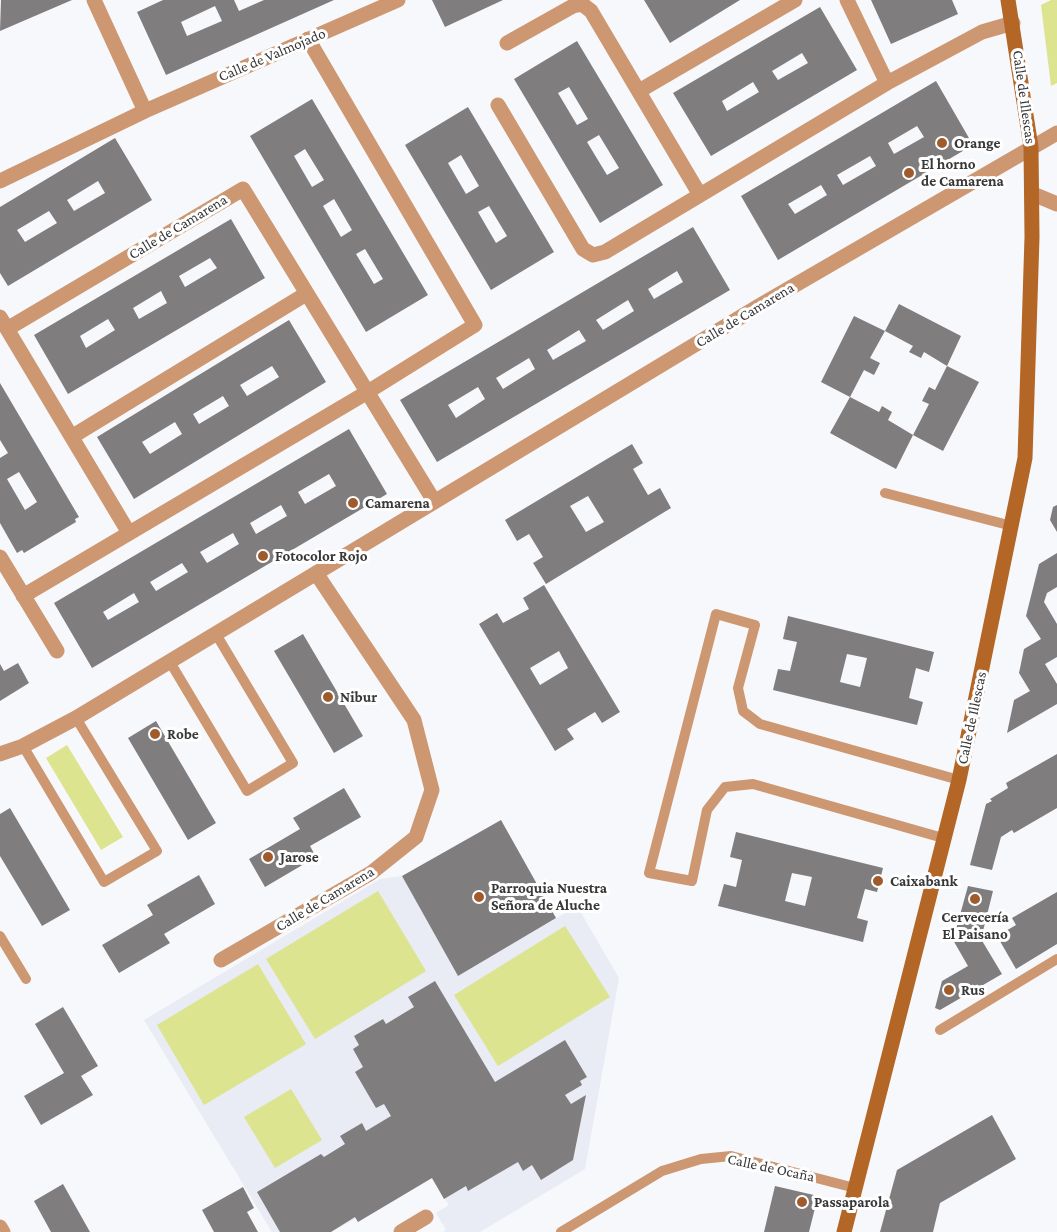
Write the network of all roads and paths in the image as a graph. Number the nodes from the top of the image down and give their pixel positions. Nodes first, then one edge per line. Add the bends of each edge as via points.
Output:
1 (93, 0) edge
2 (398, 0) edge
3 (795, 0) edge
4 (847, 0) edge
5 (1008, 0) edge
6 (1013, 23) junction
7 (308, 39) junction
8 (507, 43) dead end
9 (887, 83) junction
10 (639, 91) junction
11 (498, 105) dead end
12 (145, 111) junction
13 (1057, 133) edge
14 (1031, 147) junction
15 (0, 181) edge
16 (1033, 194) junction
17 (700, 195) junction
18 (1057, 204) edge
19 (306, 294) junction
20 (4, 323) edge
21 (366, 393) junction
22 (73, 436) junction
23 (885, 493) dead end
24 (434, 501) junction
25 (1012, 526) junction
26 (129, 533) junction
27 (0, 557) edge
28 (316, 573) junction
29 (23, 596) junction
30 (216, 634) junction
31 (57, 651) dead end
32 (170, 662) junction
33 (76, 718) junction
34 (23, 746) junction
35 (0, 754) edge
36 (959, 780) junction
37 (943, 838) junction
38 (0, 936) edge
39 (1057, 959) edge
40 (221, 960) dead end
41 (26, 979) dead end
42 (940, 1030) dead end
43 (855, 1188) junction
44 (426, 1217) dead end
45 (0, 1227) edge
46 (3, 1232) edge
47 (401, 1232) edge
48 (561, 1232) edge
49 (844, 1232) edge

1 - 12 street
2 - 7 street, Calle de Valmojado
3 - 10 street
4 - 9 street
5 - 6 street, Calle de Illescas
6 - 9 street via 982,32
6 - 14 street, Calle de Illescas
7 - 12 street, Calle de Valmojado
7 - 21 street via 475,325
8 - 10 street via 582,4 591,11
9 - 17 street
10 - 17 street
11 - 17 street via 583,249 593,255 605,252
12 - 15 street, Calle de Valmojado
13 - 14 street, Calle de Camarena
14 - 16 street, Calle de Illescas
14 - 24 street, Calle de Camarena
16 - 18 street
16 - 25 street, Calle de Illescas via 1026,458
19 - 20 street, Calle de Camarena via 243,189
19 - 21 street, Calle de Camarena
19 - 22 street
20 - 22 street, Calle de Camarena
21 - 24 street, Calle de Camarena
21 - 26 street
22 - 26 street, Calle de Camarena
23 - 25 lane
24 - 28 street, Calle de Camarena
25 - 36 street, Calle de Illescas
26 - 29 street
27 - 29 street
28 - 30 street, Calle de Camarena
28 - 40 street, Calle de Camarena via 414,720 432,790 416,837 371,873
29 - 31 street
30 - 32 street, Calle de Camarena
30 - 32 lane via 293,764 247,791
32 - 33 street, Calle de Camarena
33 - 34 street, Calle de Camarena
33 - 34 lane via 157,851 104,882
34 - 35 street, Calle de Camarena
36 - 37 street, Calle de Illescas
36 - 37 lane via 760,724 743,711 738,688 755,625 716,614 649,873 692,881 707,810 725,787 753,784
37 - 43 street, Calle de Illescas
38 - 41 lane
39 - 42 lane
43 - 48 lane, Calle de Ocaña via 731,1156 701,1159 662,1171
43 - 49 street, Calle de Illescas
44 - 47 street
45 - 46 street

